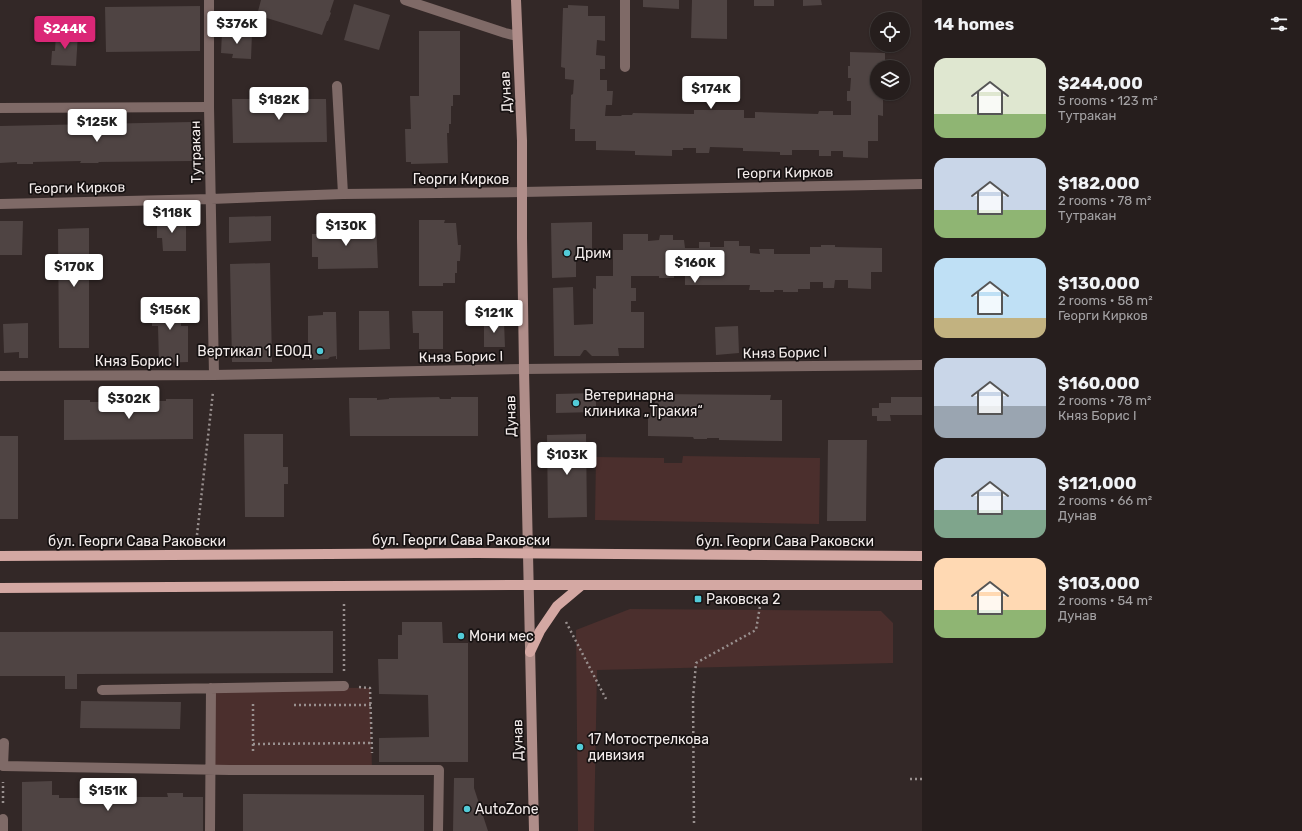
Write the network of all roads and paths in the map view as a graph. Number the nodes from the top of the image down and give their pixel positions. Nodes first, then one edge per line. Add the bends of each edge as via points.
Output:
1 (209, 0) edge
2 (405, 0) edge
3 (516, 0) edge
4 (625, 0) edge
5 (517, 36) junction
6 (625, 67) dead end
7 (337, 86) dead end
8 (209, 107) junction
9 (0, 108) edge
10 (922, 184) edge
11 (522, 192) junction
12 (343, 194) junction
13 (211, 199) junction
14 (0, 204) edge
15 (922, 365) edge
16 (524, 369) junction
17 (214, 375) junction
18 (0, 376) edge
19 (197, 535) dead end
20 (528, 554) junction
21 (0, 556) edge
22 (922, 556) edge
23 (529, 585) junction
24 (582, 585) junction
25 (922, 585) edge
26 (0, 588) edge
27 (344, 597) dead end
28 (760, 606) dead end
29 (566, 622) dead end
30 (530, 652) junction
31 (344, 686) junction
32 (250, 687) junction
33 (211, 688) junction
34 (102, 690) dead end
35 (606, 699) dead end
36 (253, 705) junction
37 (261, 705) dead end
38 (292, 705) dead end
39 (371, 706) junction
40 (4, 743) dead end
41 (372, 743) junction
42 (253, 744) junction
43 (3, 766) junction
44 (210, 769) junction
45 (252, 770) junction
46 (372, 770) junction
47 (910, 779) dead end
48 (922, 779) edge
49 (3, 819) joint
50 (694, 823) dead end
51 (3, 831) edge
52 (210, 831) edge
53 (438, 831) edge
54 (534, 831) edge

1 - 8 street, Тутракан
2 - 5 street
3 - 5 main road, Дунав
4 - 6 street
5 - 11 main road, Дунав
7 - 12 street
8 - 9 street
8 - 13 street, Тутракан
10 - 11 street, Георги Кирков
11 - 12 street, Георги Кирков
11 - 16 main road, Дунав
12 - 13 street, Георги Кирков
13 - 14 street, Георги Кирков
13 - 17 street, Тутракан
15 - 16 street, Княз Борис I
16 - 17 street, Княз Борис I
16 - 20 main road, Дунав
17 - 18 street, Княз Борис I
17 - 19 path
20 - 21 main road, бул. Георги Сава Раковски
20 - 22 main road, бул. Георги Сава Раковски
20 - 23 main road, Дунав
23 - 24 main road
23 - 26 main road
23 - 30 main road, Дунав
24 - 25 main road
24 - 30 main road via 557,606
27 - 31 path
28 - 50 path via 756,630 696,663 693,698
29 - 35 path
30 - 54 main road, Дунав
31 - 32 street
31 - 39 path via 370,688
32 - 33 street
32 - 36 path
33 - 34 street
33 - 44 street
36 - 37 path
36 - 42 path
38 - 39 path
39 - 41 path
40 - 43 street
41 - 42 path
41 - 46 path
42 - 45 path
43 - 44 street
43 - 49 path
44 - 45 street
44 - 52 street
45 - 46 street
46 - 53 street via 439,770
47 - 48 path
49 - 51 street

